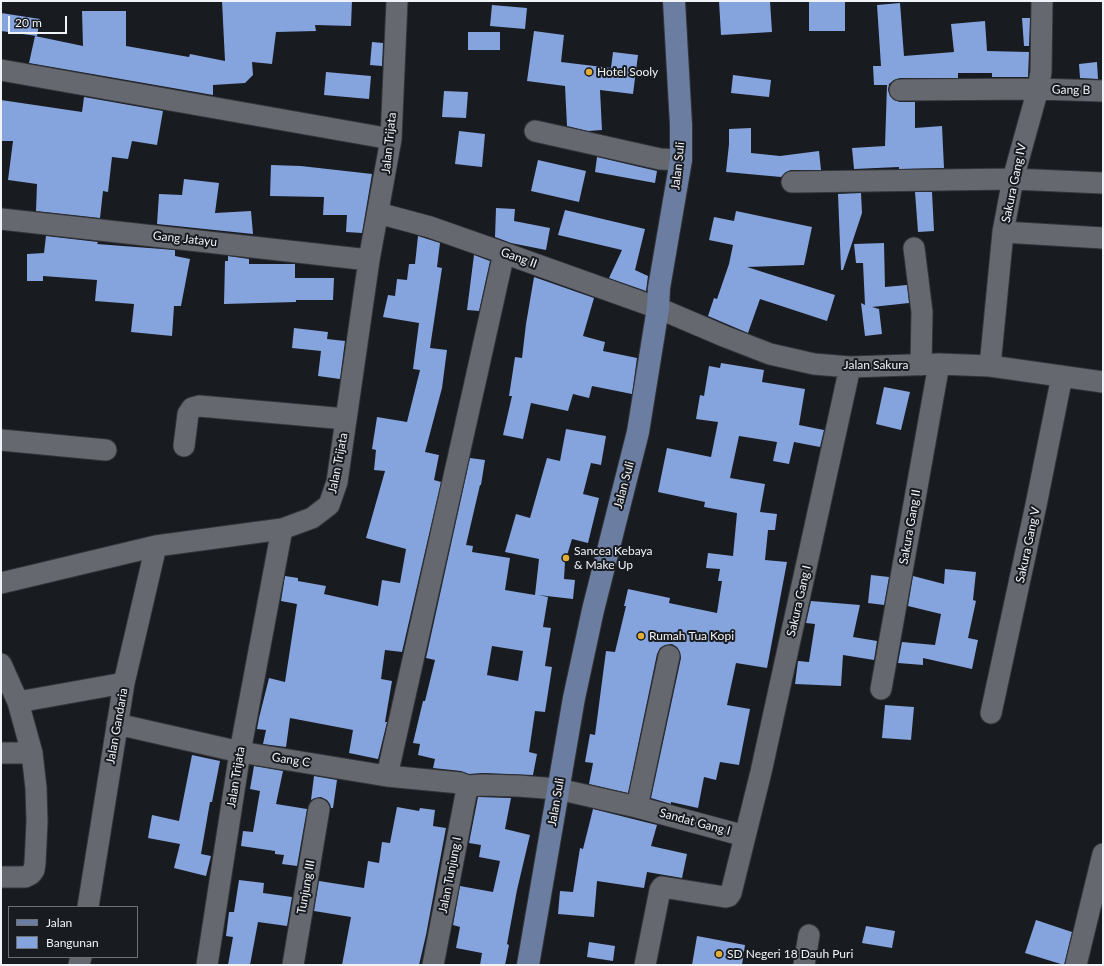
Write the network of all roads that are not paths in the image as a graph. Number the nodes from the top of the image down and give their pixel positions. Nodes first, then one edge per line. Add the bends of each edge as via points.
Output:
1 (397, 1) edge
2 (674, 1) edge
3 (1042, 1) edge
4 (1, 70) edge
5 (1038, 89) junction
6 (900, 90) dead end
7 (1103, 90) edge
8 (535, 131) dead end
9 (391, 139) junction
10 (681, 160) junction
11 (1013, 179) junction
12 (792, 182) dead end
13 (1103, 183) edge
14 (378, 213) junction
15 (1, 219) edge
16 (1003, 232) junction
17 (1103, 238) edge
18 (914, 248) dead end
19 (504, 253) junction
20 (369, 260) junction
21 (658, 308) junction
22 (930, 364) junction
23 (850, 366) junction
24 (990, 366) junction
25 (1062, 376) junction
26 (1103, 382) edge
27 (346, 419) junction
28 (1, 440) edge
29 (184, 446) dead end
30 (106, 450) dead end
31 (282, 529) junction
32 (156, 546) junction
33 (1, 583) edge
34 (669, 656) dead end
35 (1, 664) edge
36 (124, 683) junction
37 (881, 689) dead end
38 (18, 702) junction
39 (991, 713) dead end
40 (117, 724) junction
41 (240, 752) junction
42 (1, 753) edge
43 (32, 753) junction
44 (387, 776) junction
45 (467, 786) junction
46 (558, 789) junction
47 (637, 807) junction
48 (319, 809) dead end
49 (745, 836) junction
50 (1103, 854) edge
51 (1, 877) edge
52 (88, 906) edge
53 (1097, 907) edge
54 (809, 935) dead end
55 (207, 965) edge
56 (292, 965) edge
57 (432, 965) edge
58 (528, 965) edge
59 (645, 965) edge
60 (804, 965) edge
61 (1076, 965) edge

1 - 9 street, Jalan Trijata
2 - 10 main road, Jalan Suli
3 - 5 street, Sakura Gang IV via 1041,72
4 - 9 street
5 - 6 street, Gang B
5 - 7 street, Gang B
5 - 11 street, Sakura Gang IV
8 - 10 street via 660,159
9 - 14 street, Jalan Trijata
10 - 21 main road, Jalan Suli via 659,288
11 - 12 street
11 - 13 street
11 - 16 street, Sakura Gang IV
14 - 19 street, Gang II via 430,227
14 - 20 street, Jalan Trijata
15 - 20 street, Gang Jatayu
16 - 17 street
16 - 24 street, Sakura Gang IV
18 - 22 street, Sakura Gang II
19 - 21 street, Gang II
19 - 44 street
20 - 27 street, Jalan Trijata
21 - 23 street, Jalan Sakura via 770,354 814,364
21 - 46 main road, Jalan Suli via 638,432 593,610
22 - 23 street, Jalan Sakura
22 - 24 street, Jalan Sakura
22 - 37 street, Sakura Gang II
23 - 49 street, Sakura Gang I
24 - 25 street, Jalan Sakura
25 - 26 street, Jalan Sakura
25 - 39 street, Sakura Gang V
27 - 29 street via 199,406 192,408 188,414
27 - 31 street, Jalan Trijata via 337,482 329,505 312,518
28 - 30 street
31 - 32 street
31 - 41 street, Jalan Trijata
32 - 33 street
32 - 36 street, Jalan Gandaria
34 - 47 street
35 - 38 street
36 - 38 street
36 - 40 street, Jalan Gandaria
38 - 43 street
40 - 41 street, Gang C
40 - 52 street, Jalan Gandaria
41 - 44 street, Gang C
41 - 55 street, Jalan Trijata
42 - 43 street
43 - 51 street via 37,822 34,870 25,877
44 - 45 street, Gang C via 460,783
45 - 46 street, Gang C
45 - 57 street, Jalan Tunjung I
46 - 47 street, Sandat Gang I
46 - 58 main road, Jalan Suli
47 - 49 street, Sandat Gang I
48 - 56 street, Tunjung III
49 - 59 street, Sandat Gang I via 729,896 662,887
50 - 53 street
53 - 61 street
54 - 60 street

